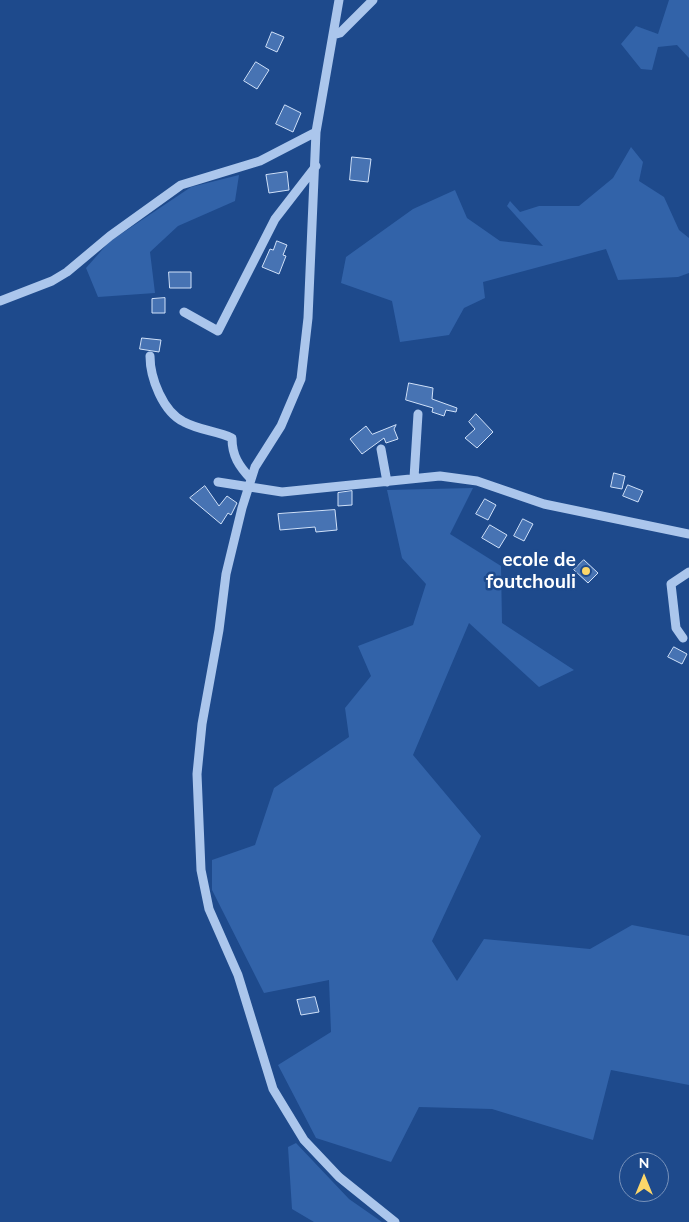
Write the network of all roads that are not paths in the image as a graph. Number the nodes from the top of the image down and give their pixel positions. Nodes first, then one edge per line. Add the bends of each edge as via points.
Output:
1 (339, 0) edge
2 (373, 0) edge
3 (333, 35) junction
4 (316, 132) junction
5 (316, 166) junction
6 (0, 301) edge
7 (184, 312) dead end
8 (150, 356) dead end
9 (418, 414) dead end
10 (381, 450) dead end
11 (414, 478) junction
12 (218, 482) dead end
13 (250, 482) junction
14 (387, 482) junction
15 (689, 534) edge
16 (689, 572) edge
17 (683, 638) dead end
18 (395, 1222) edge

1 - 3 street
2 - 3 street via 340,33
3 - 4 street
4 - 5 street
4 - 6 street via 260,161 181,185 110,236 67,272
5 - 7 street via 274,219 218,331
5 - 13 street via 308,318 301,379
8 - 13 street via 150,369 167,408 183,422 232,438 232,451
9 - 11 street
10 - 14 street
11 - 14 street
11 - 15 street via 465,478 544,504
12 - 13 street
13 - 14 street via 282,492
13 - 18 street via 226,574 202,724 198,774 204,888 209,909 238,975 273,1089 289,1117 304,1140 339,1177
16 - 17 street via 671,584 676,628

